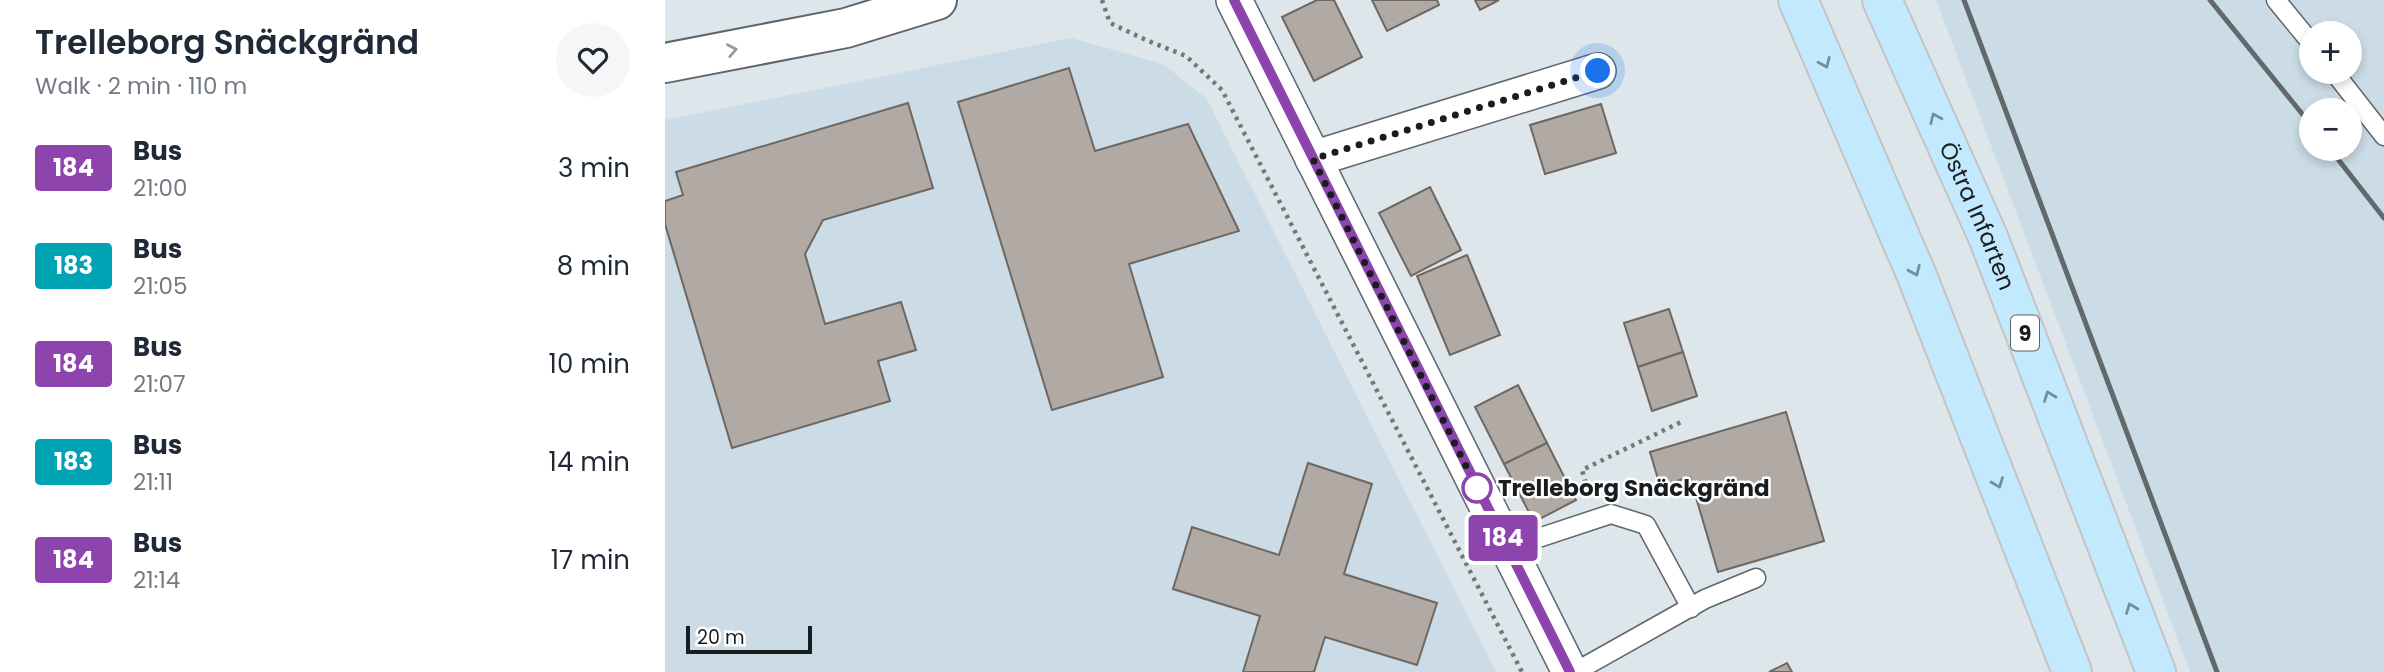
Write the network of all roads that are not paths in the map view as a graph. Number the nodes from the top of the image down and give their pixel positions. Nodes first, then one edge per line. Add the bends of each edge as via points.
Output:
1 (937, 0) edge
2 (1234, 0) edge
3 (1797, 0) edge
4 (1882, 0) edge
5 (2276, 0) edge
6 (2299, 28) edge
7 (665, 63) edge
8 (1598, 71) dead end
9 (2344, 84) edge
10 (2384, 136) edge
11 (1313, 159) junction
12 (1508, 548) junction
13 (1756, 578) dead end
14 (1691, 608) junction
15 (1573, 672) edge
16 (2072, 672) edge
17 (2156, 672) edge

7 -> 1 main road via 846,28
2 - 11 street
3 -> 16 main road via 1917,276
17 -> 4 main road, Östra Infarten / 9 via 1988,237
5 - 6 lane
8 - 11 street
9 - 10 lane
11 - 12 street
12 - 14 lane via 1611,514 1646,526
12 - 15 street
13 - 14 lane
14 - 15 lane

